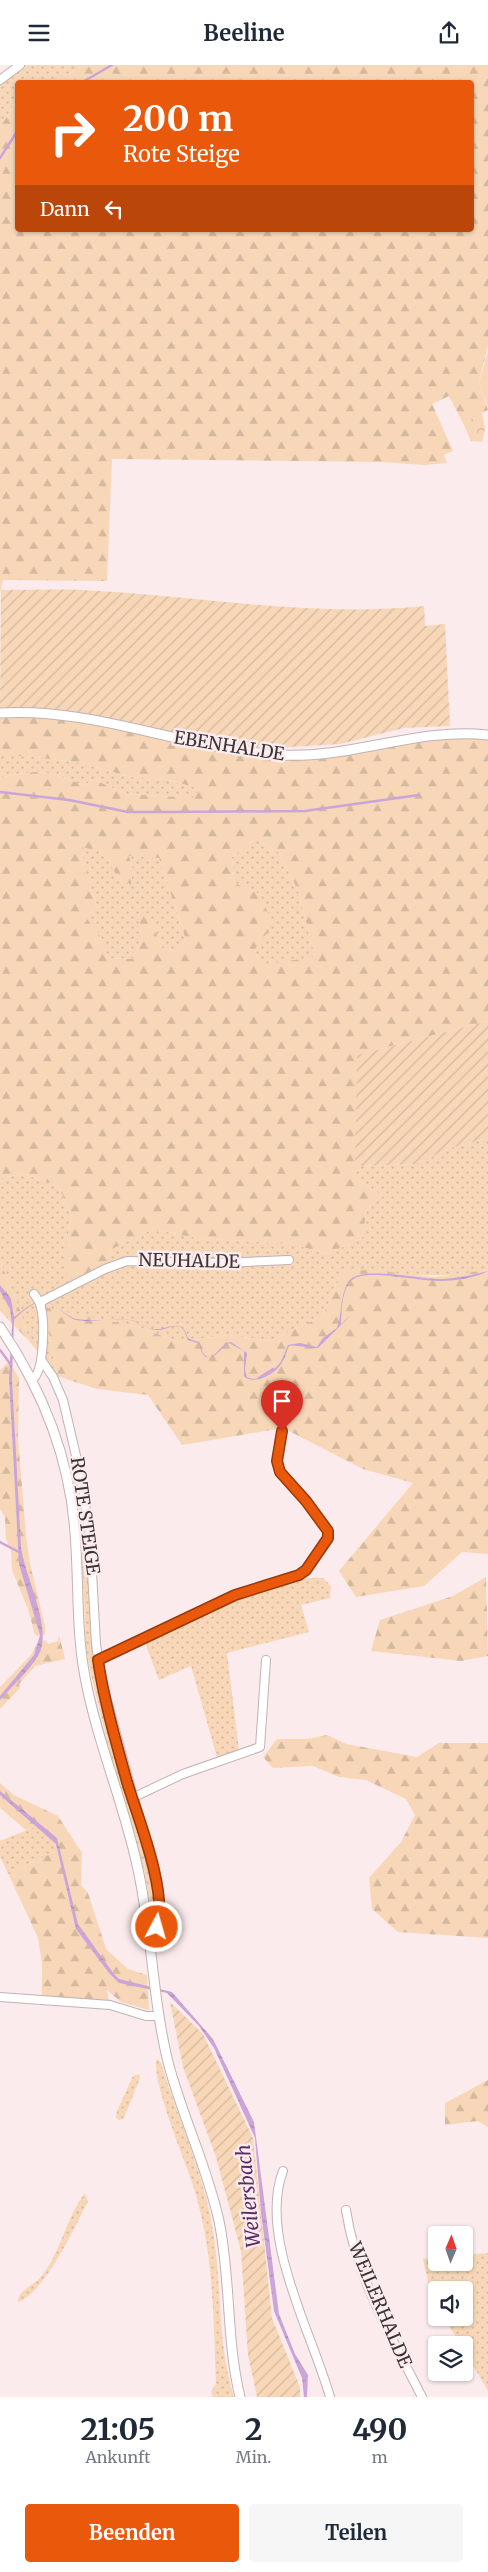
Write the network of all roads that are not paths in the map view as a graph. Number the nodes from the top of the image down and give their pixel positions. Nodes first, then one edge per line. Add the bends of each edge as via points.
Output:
1 (20, 65) edge
2 (0, 80) edge
3 (0, 713) edge
4 (488, 735) edge
5 (289, 1260) dead end
6 (34, 1294) dead end
7 (40, 1304) junction
8 (0, 1327) edge
9 (42, 1361) junction
10 (31, 1377) junction
11 (282, 1431) dead end
12 (98, 1660) junction
13 (266, 1660) dead end
14 (132, 1798) junction
15 (150, 1939) junction
16 (0, 1997) edge
17 (159, 2015) junction
18 (283, 2171) dead end
19 (346, 2210) dead end
20 (240, 2397) edge
21 (330, 2397) edge
22 (422, 2397) edge

1 - 2 street
3 - 4 street, EBENHALDE via 38,713 85,719 235,751 291,755 332,754 438,733
5 - 7 street, NEUHALDE via 224,1263 127,1261
6 - 7 street
7 - 9 street
8 - 10 street
9 - 10 street via 39,1374
9 - 12 street, ROTE STEIGE via 53,1377 70,1425 84,1496
10 - 15 street via 53,1430 68,1483 75,1530 84,1676 94,1721 134,1853
11 - 12 street via 277,1461 280,1472 328,1531 328,1538 306,1570 235,1595
12 - 14 street, ROTE STEIGE
13 - 14 street via 260,1747 183,1774
14 - 15 street, ROTE STEIGE via 160,1902 159,1921
15 - 17 street
16 - 17 street via 110,2005 146,2017
17 - 20 street via 169,2065 206,2173 218,2219
18 - 21 street via 277,2196 284,2266
19 - 22 street, WEILERHALDE via 348,2229 366,2279

